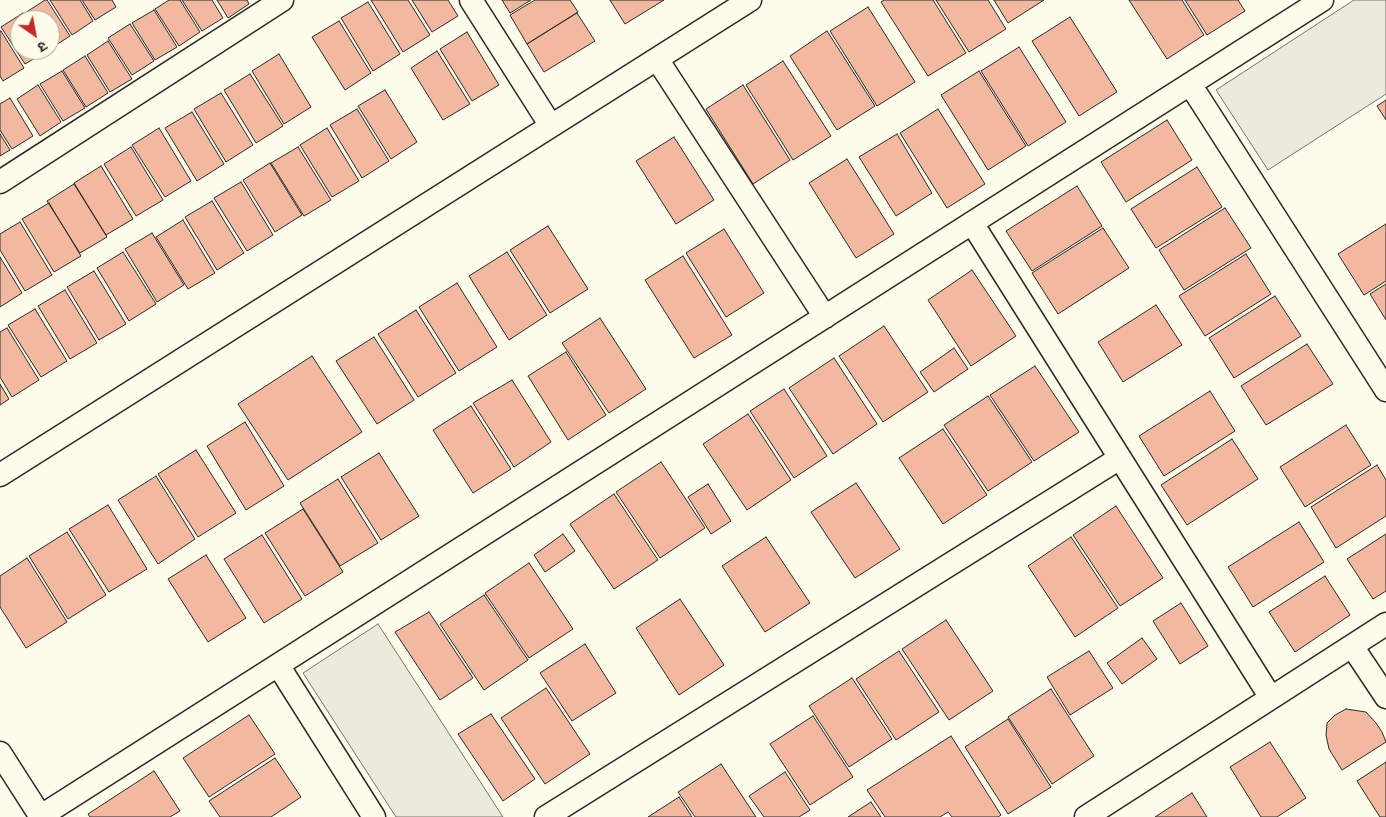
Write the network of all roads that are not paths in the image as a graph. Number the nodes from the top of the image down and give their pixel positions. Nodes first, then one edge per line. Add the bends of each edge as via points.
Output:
1 (282, 0) edge
2 (471, 0) edge
3 (1322, 0) edge
4 (738, 3) edge
5 (657, 59) junction
6 (1190, 84) junction
7 (551, 126) junction
8 (0, 182) edge
9 (972, 223) junction
10 (825, 317) junction
11 (1386, 390) edge
12 (1120, 458) junction
13 (0, 475) edge
14 (1386, 624) edge
15 (1352, 646) junction
16 (278, 665) junction
17 (1386, 697) edge
18 (1271, 698) junction
19 (0, 752) edge
20 (41, 817) edge
21 (374, 817) edge
22 (546, 817) edge
23 (1086, 817) edge

1 - 8 street
2 - 7 street
3 - 6 street
4 - 5 street
5 - 7 street
5 - 10 street
6 - 9 street
6 - 11 street
7 - 13 street
9 - 10 street
9 - 12 street
10 - 16 street
12 - 18 street
12 - 22 street
14 - 15 street
15 - 17 street
15 - 18 street
16 - 20 street
16 - 21 street
18 - 23 street
19 - 20 street

